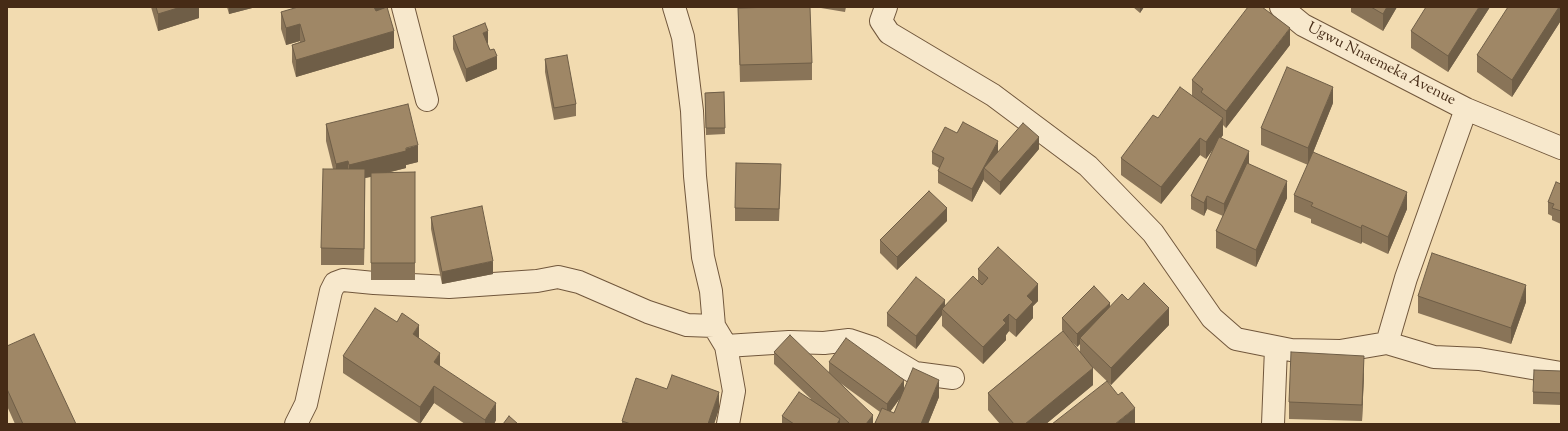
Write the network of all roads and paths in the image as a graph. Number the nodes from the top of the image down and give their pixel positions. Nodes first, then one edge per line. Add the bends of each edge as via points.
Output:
1 (403, 7) edge
2 (674, 7) edge
3 (886, 7) edge
4 (1281, 7) edge
5 (427, 100) dead end
6 (1466, 109) junction
7 (1561, 148) edge
8 (714, 326) junction
9 (1386, 343) junction
10 (726, 346) junction
11 (1276, 348) junction
12 (1561, 373) edge
13 (953, 378) dead end
14 (296, 424) edge
15 (728, 424) edge
16 (1273, 424) edge

1 - 5 street
2 - 8 street via 683,38 692,111 703,258 711,291
3 - 11 street via 881,21 889,33 993,95 1088,166 1153,233 1212,318 1236,339
4 - 6 street, Ugwu Nnaemeka Avenue via 1303,25
6 - 7 street
6 - 9 street, Ugwu Nnaemeka Avenue via 1406,278
8 - 10 street
8 - 14 street via 687,325 648,312 579,282 558,277 537,281 449,287 343,280 335,283 331,291 306,404
9 - 11 street via 1340,351
9 - 12 street via 1434,357 1479,359
10 - 13 street via 849,340 873,348 915,373
10 - 15 street via 734,391
11 - 16 street

